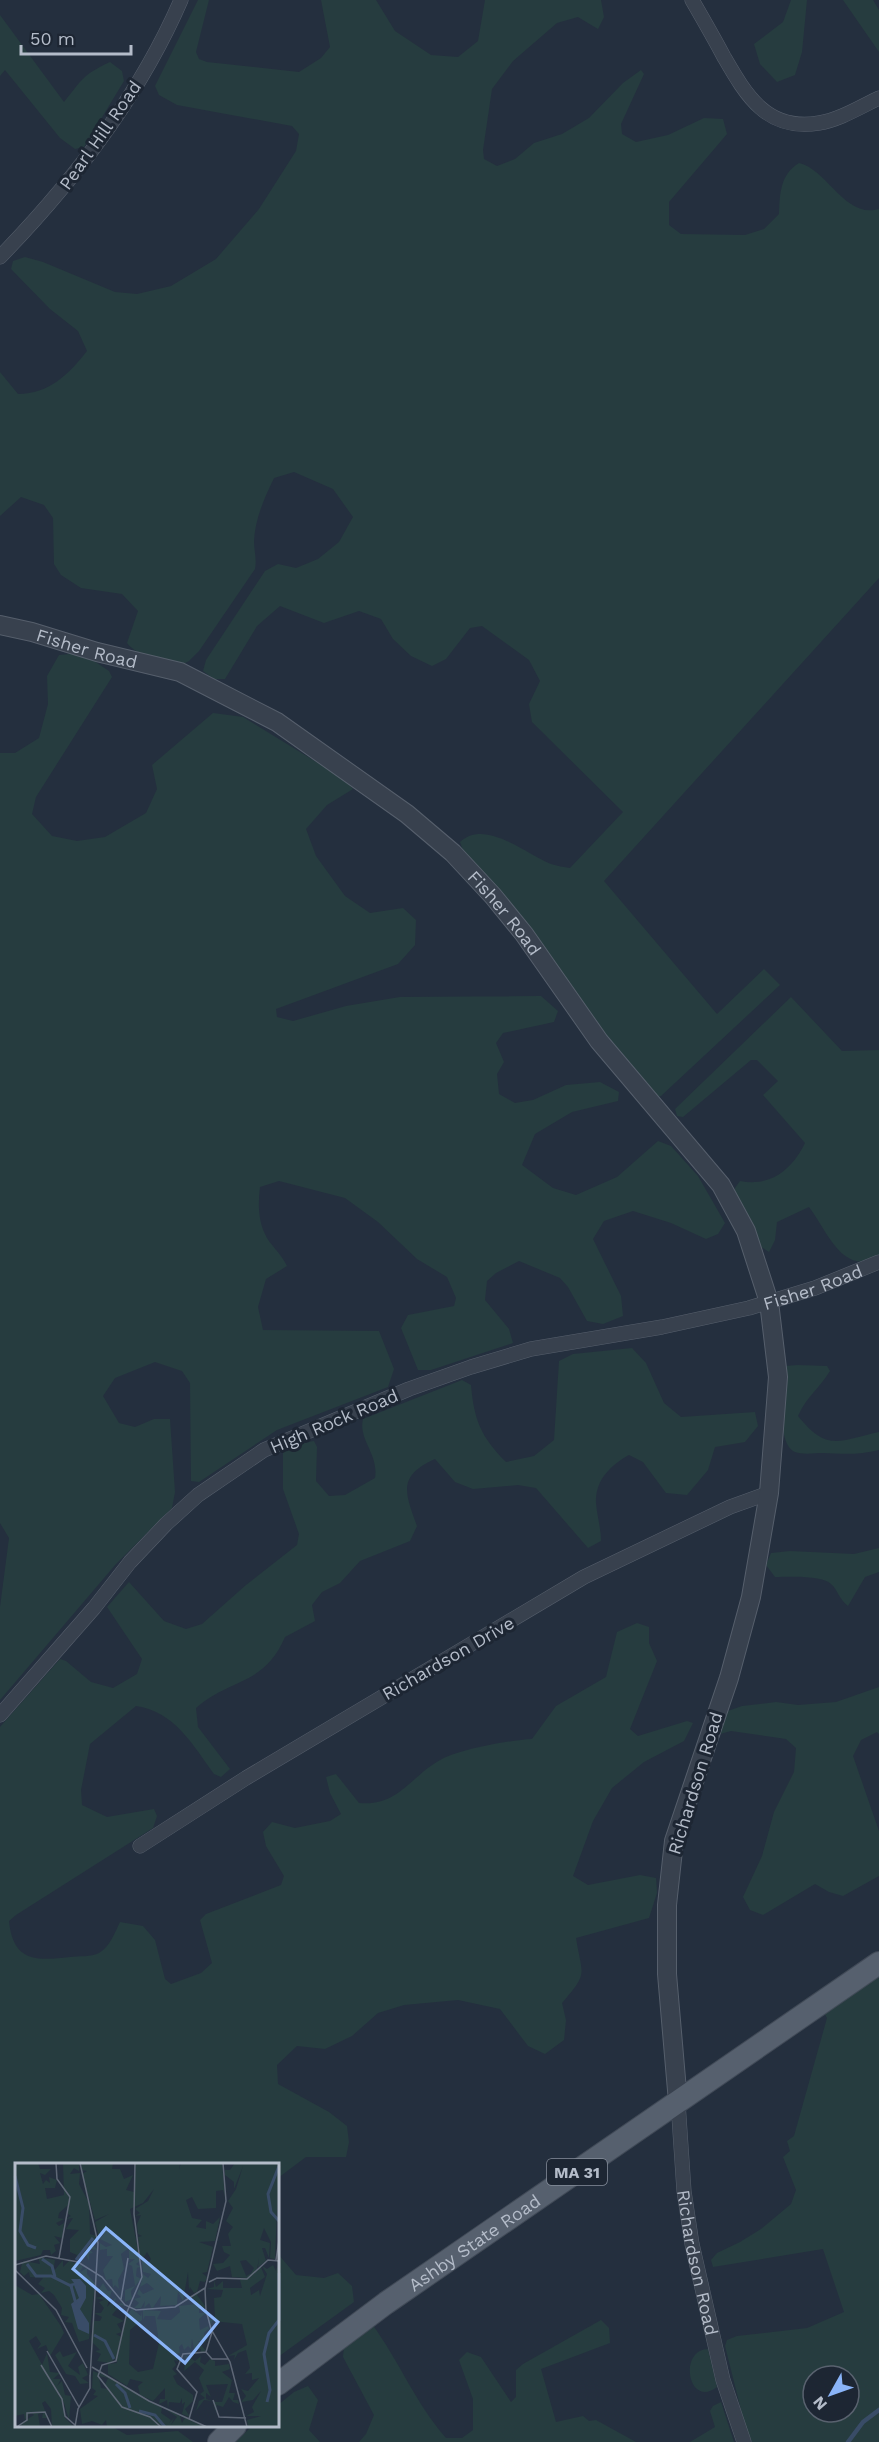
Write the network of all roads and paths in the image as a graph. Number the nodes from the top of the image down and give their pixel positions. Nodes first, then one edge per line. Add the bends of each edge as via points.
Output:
1 (181, 0) edge
2 (692, 0) edge
3 (879, 98) edge
4 (0, 257) edge
5 (0, 625) edge
6 (879, 1262) edge
7 (769, 1302) junction
8 (769, 1493) junction
9 (0, 1715) edge
10 (140, 1846) dead end
11 (879, 1962) edge
12 (678, 2102) junction
13 (279, 2383) edge
14 (234, 2427) edge
15 (219, 2442) edge
16 (744, 2442) edge

1 - 4 street, Pearl Hill Road via 134,90 72,178
2 - 3 street via 745,92 758,107 776,118 818,124
5 - 7 street, Fisher Road via 180,672 236,698 317,748 408,814 453,853 524,934 599,1041 721,1185 746,1231
6 - 7 street, Fisher Road
7 - 8 street, Richardson Road via 778,1377
7 - 9 street, High Rock Road via 662,1327 531,1349 409,1389 264,1450 198,1495 166,1524
8 - 10 street, Richardson Drive via 730,1507 584,1577 246,1778
8 - 12 street, Richardson Road via 752,1598 674,1841 667,1905 667,1974
11 - 12 main road, Ashby State Road / MA 31
12 - 13 main road, Ashby State Road / MA 31 via 377,2309
12 - 16 street, Richardson Road via 692,2244 723,2380
14 - 15 main road

